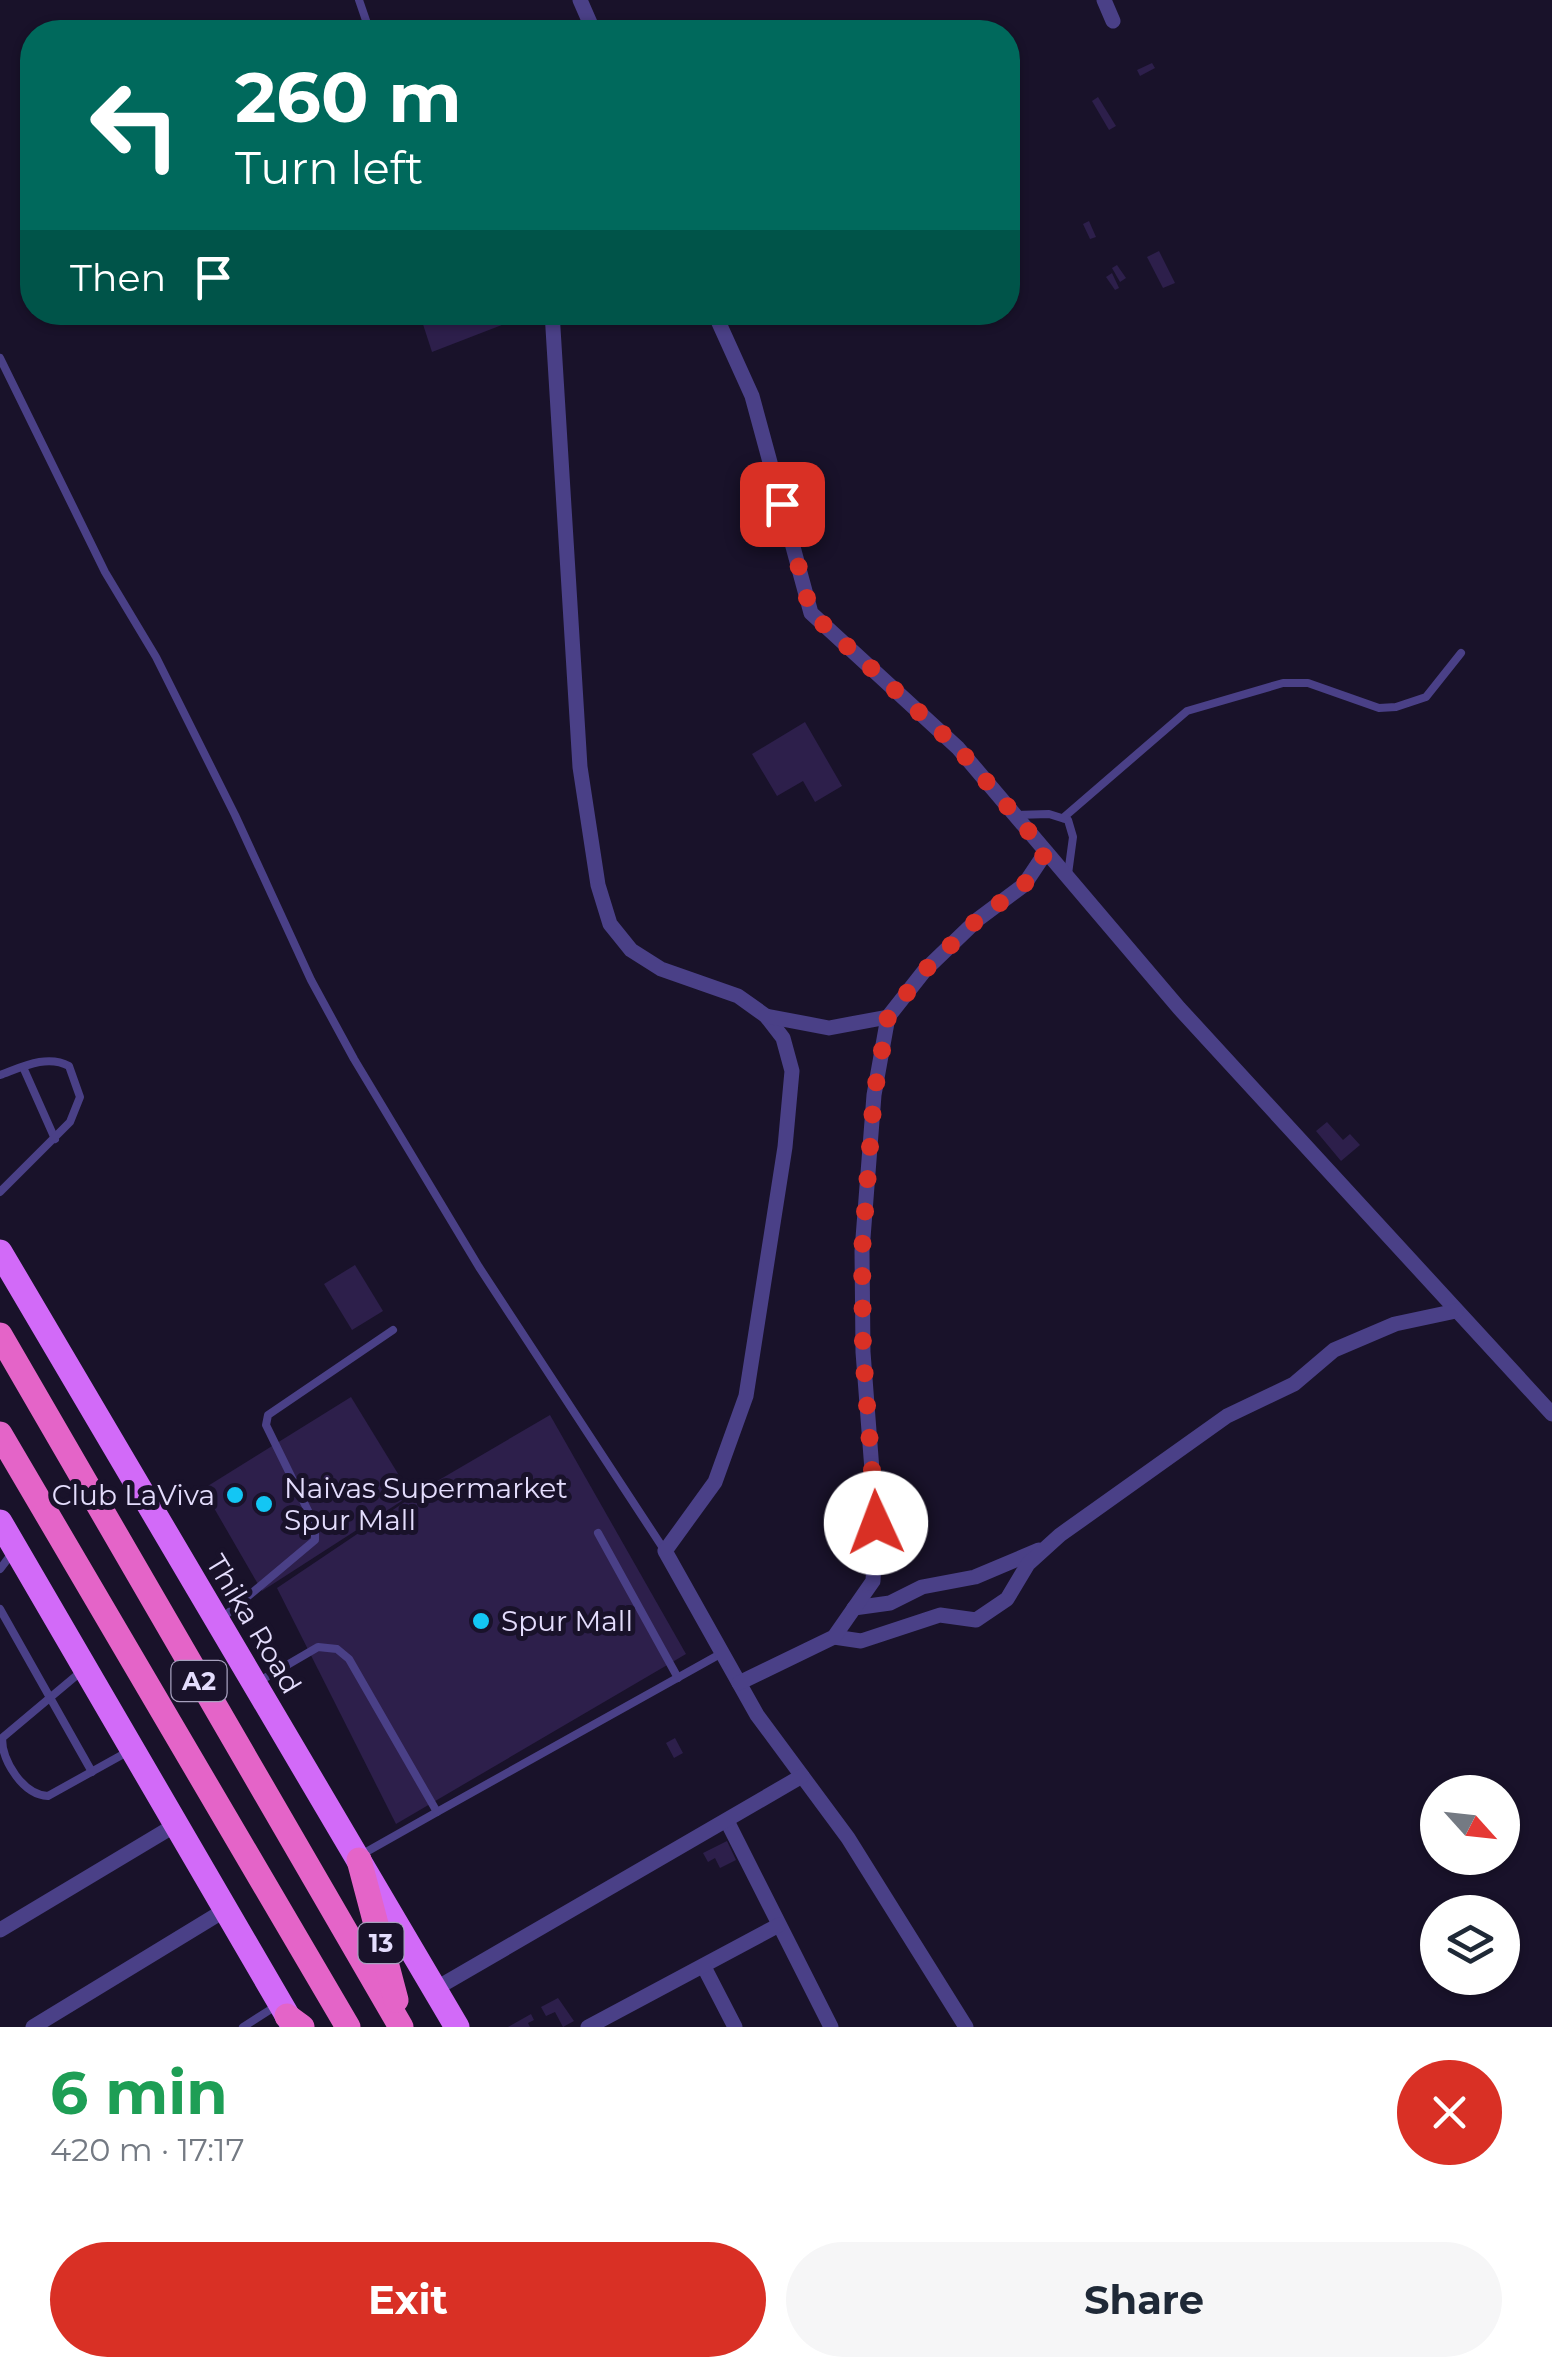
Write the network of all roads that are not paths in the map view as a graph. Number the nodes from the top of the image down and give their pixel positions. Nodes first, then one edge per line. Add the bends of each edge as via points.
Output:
1 (1104, 0) edge
2 (1114, 20) dead end
3 (553, 325) edge
4 (720, 325) edge
5 (0, 358) edge
6 (1461, 653) dead end
7 (1015, 814) junction
8 (1064, 818) junction
9 (1046, 852) junction
10 (1068, 878) junction
11 (766, 1016) junction
12 (888, 1017) junction
13 (23, 1067) junction
14 (0, 1075) edge
15 (54, 1139) junction
16 (0, 1192) edge
17 (0, 1252) edge
18 (1456, 1311) junction
19 (393, 1330) dead end
20 (0, 1334) edge
21 (1552, 1414) edge
22 (0, 1434) edge
23 (598, 1533) dead end
24 (5, 1544) edge
25 (1047, 1547) junction
26 (664, 1551) junction
27 (854, 1608) junction
28 (0, 1609) edge
29 (218, 1622) junction
30 (834, 1636) junction
31 (722, 1654) junction
32 (86, 1668) junction
33 (678, 1678) junction
34 (739, 1683) junction
35 (254, 1684) junction
36 (49, 1696) junction
37 (133, 1749) junction
38 (92, 1772) junction
39 (802, 1776) junction
40 (437, 1812) junction
41 (727, 1821) junction
42 (177, 1824) junction
43 (358, 1858) junction
44 (225, 1910) junction
45 (779, 1925) junction
46 (0, 1930) edge
47 (704, 1967) junction
48 (435, 1989) junction
49 (291, 2019) edge
50 (33, 2027) edge
51 (243, 2027) edge
52 (348, 2027) edge
53 (402, 2027) edge
54 (457, 2027) edge
55 (588, 2027) edge
56 (734, 2027) edge
57 (831, 2027) edge
58 (966, 2027) edge

1 - 2 street
3 - 11 street via 580,767 610,924 631,950 661,969 738,996
4 - 7 street via 752,396 811,613 958,748
5 - 26 lane via 236,815 337,1028 478,1266
6 - 8 lane via 1426,697 1396,707 1379,708 1308,683 1283,683 1187,711
7 - 8 lane
7 - 9 street
8 - 10 lane via 1074,836
9 - 10 street
9 - 12 street via 1024,885 925,970
10 - 18 street
11 - 12 street via 830,1028
11 - 26 street via 783,1038 792,1071 746,1396 715,1482
12 - 27 street via 874,1095 862,1251 873,1581
13 - 14 lane
13 - 15 lane
13 - 15 lane via 59,1061 76,1080 77,1110
15 - 16 lane
17 - 29 main road, Thika Road
18 - 21 street
18 - 25 street via 1395,1324 1334,1350 1294,1384 1227,1416 1155,1464
19 - 29 lane via 268,1415 266,1425 315,1524 315,1540
20 - 53 highway, A2
22 - 52 highway, A2
23 - 33 lane
24 - 32 main road
25 - 27 street via 976,1576
25 - 30 street via 1007,1598 976,1620 940,1614 862,1641
26 - 31 street
27 - 30 street
28 - 36 lane
29 - 35 main road, Thika Road
30 - 34 street
31 - 33 lane
31 - 34 street
32 - 36 lane
32 - 37 main road
33 - 40 lane
34 - 39 street
35 - 40 lane via 318,1646 337,1649
35 - 43 main road, Thika Road
36 - 38 lane
36 - 38 lane via 2,1738 2,1750 28,1791 40,1796
37 - 38 lane
37 - 42 main road
39 - 41 street
39 - 58 street
40 - 43 lane
41 - 45 street
41 - 48 street
42 - 44 main road
42 - 46 street
43 - 48 main road, Thika Road
43 - 53 highway, 13
44 - 49 main road
44 - 50 street
45 - 47 street
45 - 57 street
47 - 55 street
47 - 56 street
48 - 54 main road, Thika Road
49 - 51 lane

